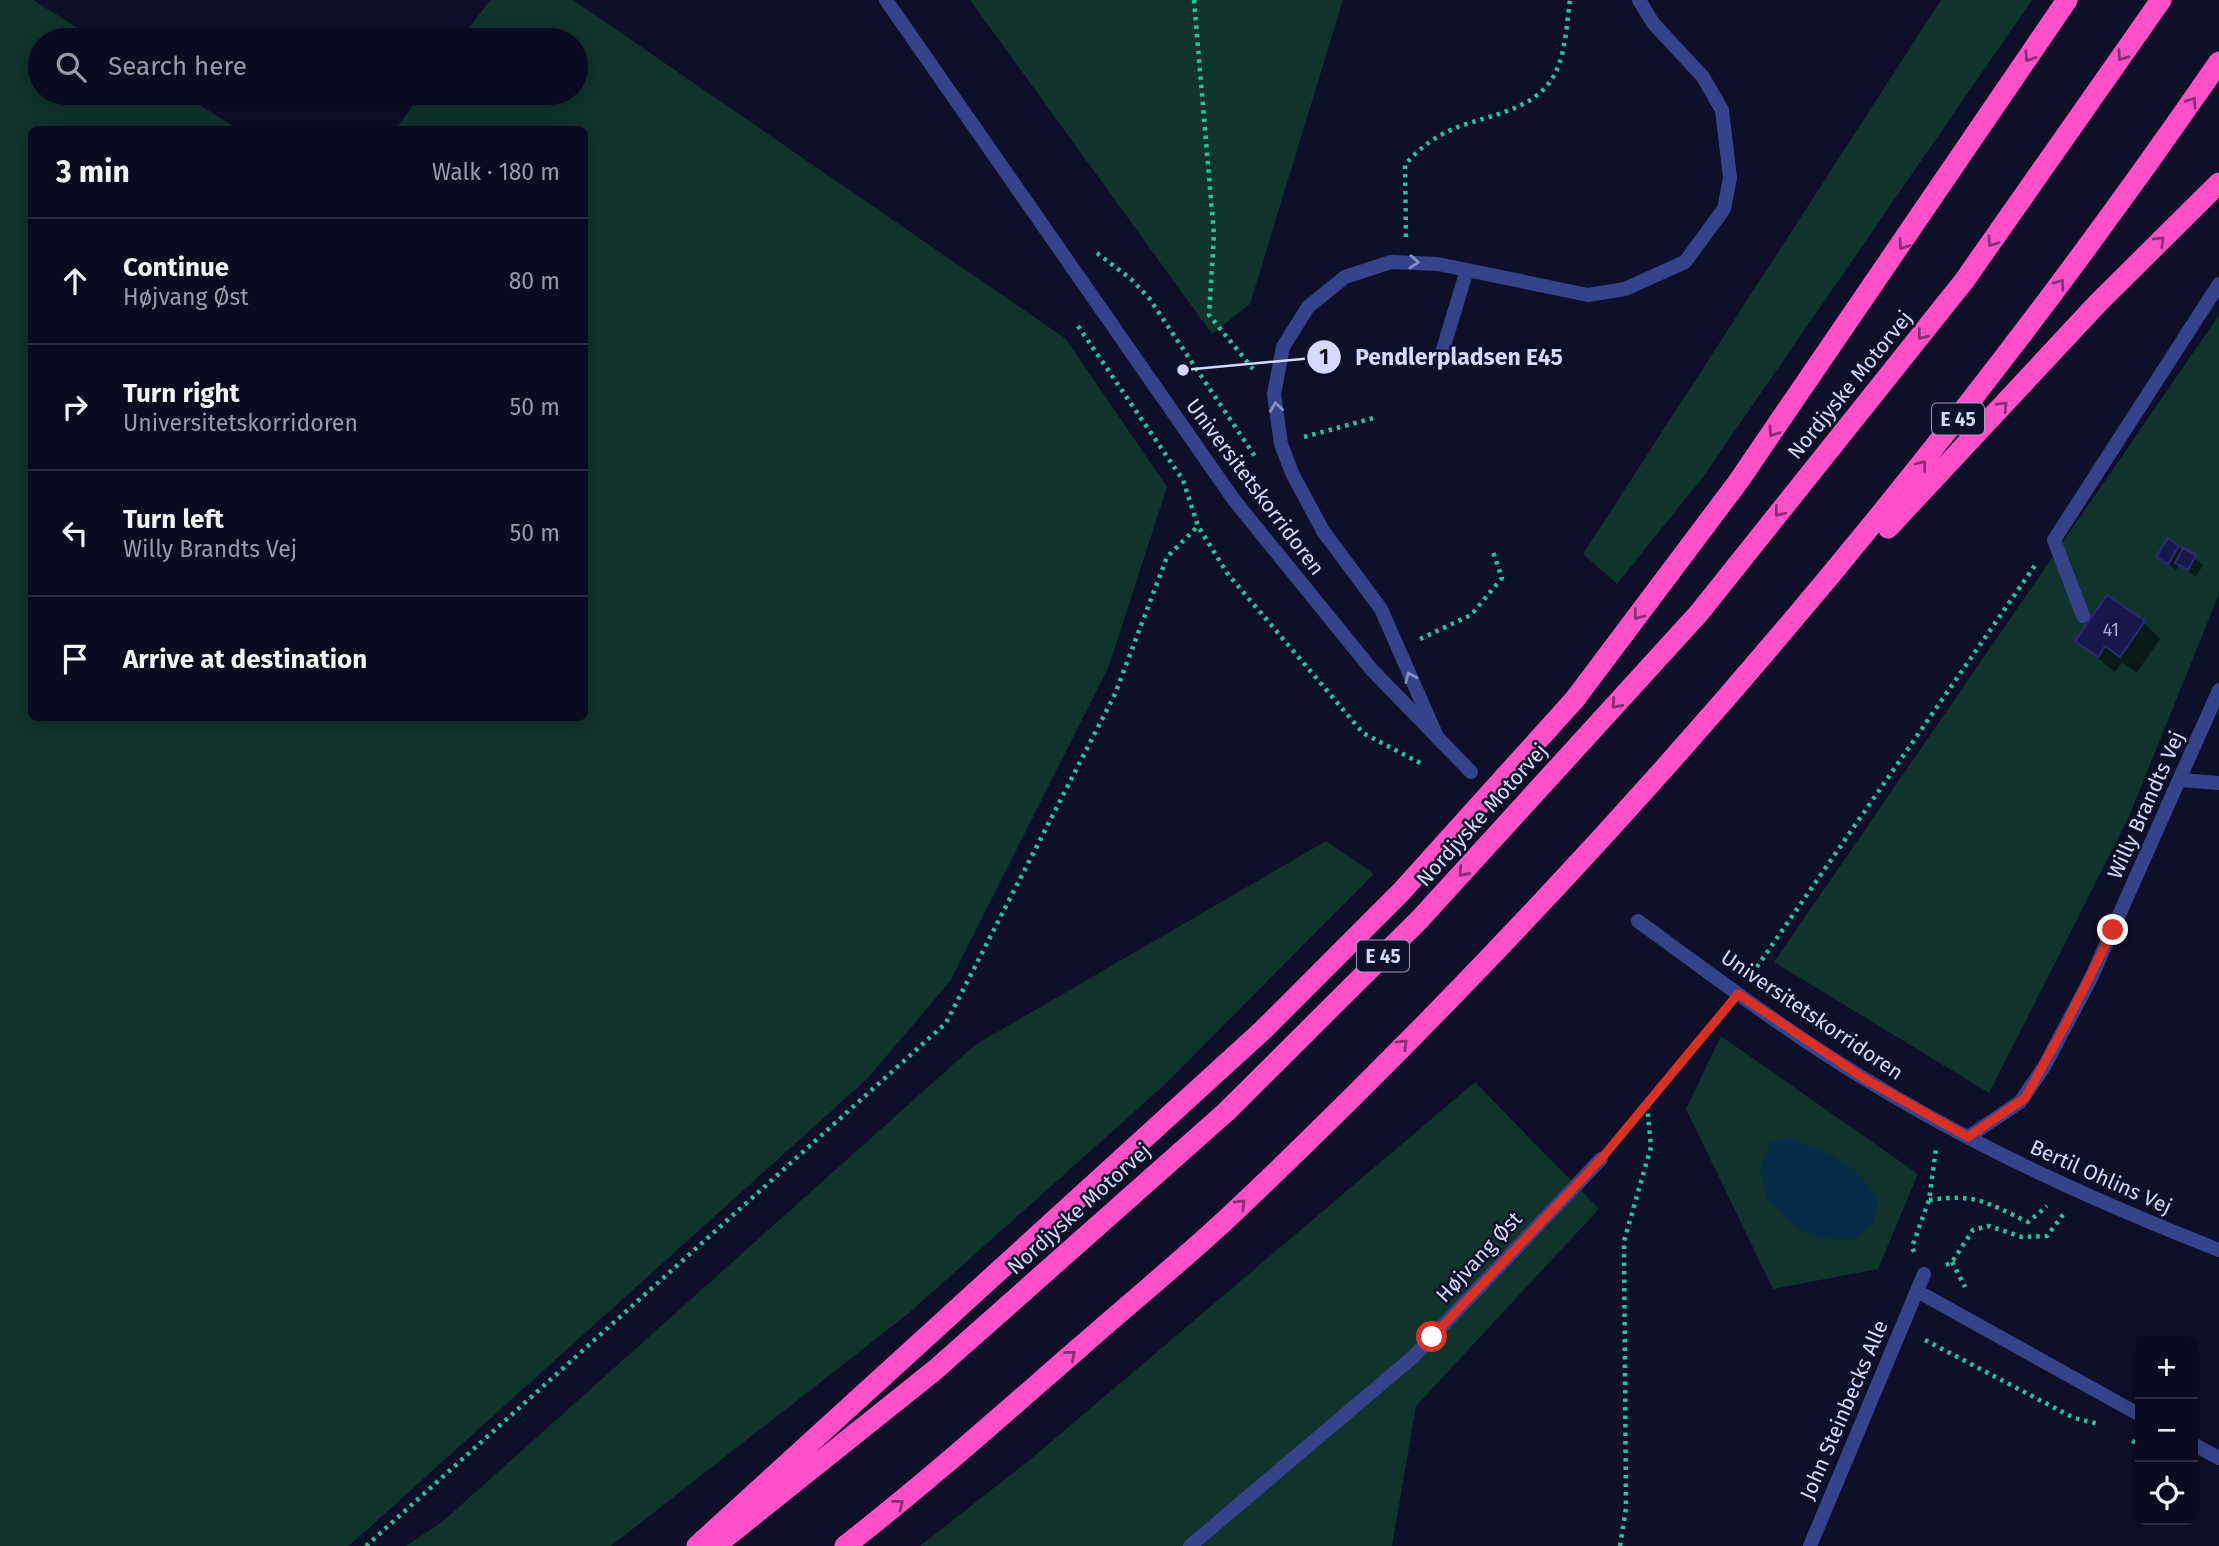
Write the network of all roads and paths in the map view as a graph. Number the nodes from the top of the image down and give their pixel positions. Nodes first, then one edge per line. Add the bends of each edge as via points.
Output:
1 (886, 0) edge
2 (1194, 0) edge
3 (1570, 0) edge
4 (1639, 0) edge
5 (2067, 0) edge
6 (2161, 0) edge
7 (2219, 62) edge
8 (2219, 183) edge
9 (1092, 247) dead end
10 (1407, 261) junction
11 (1467, 270) junction
12 (2219, 284) edge
13 (1070, 315) dead end
14 (1440, 359) dead end
15 (1274, 394) junction
16 (1377, 416) dead end
17 (1281, 444) junction
18 (1198, 526) junction
19 (2054, 540) junction
20 (1493, 552) dead end
21 (2082, 616) dead end
22 (1399, 649) junction
23 (1738, 688) junction
24 (2219, 690) edge
25 (1438, 739) junction
26 (1471, 772) dead end
27 (1434, 773) dead end
28 (2181, 780) junction
29 (2219, 783) edge
30 (1638, 920) dead end
31 (1740, 968) dead end
32 (1750, 976) junction
33 (1762, 983) dead end
34 (1738, 994) junction
35 (1647, 1103) junction
36 (1968, 1137) junction
37 (1936, 1149) dead end
38 (1601, 1159) joint
39 (1929, 1200) junction
40 (2047, 1206) dead end
41 (2064, 1214) dead end
42 (2219, 1250) edge
43 (1924, 1274) junction
44 (1917, 1291) junction
45 (1921, 1338) dead end
46 (2135, 1412) edge
47 (2103, 1425) dead end
48 (2122, 1435) dead end
49 (2135, 1442) edge
50 (2198, 1447) edge
51 (2219, 1458) edge
52 (1619, 1545) edge
53 (366, 1546) edge
54 (696, 1546) edge
55 (715, 1546) edge
56 (845, 1546) edge
57 (1190, 1546) edge
58 (1810, 1546) edge

1 - 25 street, Universitetskorridoren via 1234,499 1372,670
2 - 15 path via 1214,235 1209,314
3 - 10 path via 1559,66 1540,94 1506,113 1456,128 1419,149 1405,164
4 - 11 street via 1653,23 1703,77 1722,110 1730,178 1724,209 1685,262 1625,289 1588,295
5 -> 54 highway via 1738,482 1575,699 1401,892 1262,1030
6 -> 55 highway, Nordjyske Motorvej / E 45 via 1964,281 1699,613 1420,919 1205,1130 935,1370
23 -> 7 highway, E 45 via 1881,517 2018,341
23 -> 8 highway via 2098,303
9 - 17 path via 1149,298 1251,449 1263,474
10 -> 11 street
10 - 15 street via 1345,277 1308,307 1283,347
11 - 14 street
12 - 19 street
13 - 18 path via 1183,480
17 -> 15 street
16 - 17 path
17 - 22 street via 1323,531 1381,609
18 - 27 path via 1227,573 1363,733 1415,758
18 - 53 path via 1167,557 1115,694 946,1023
19 - 21 street
19 - 32 path
20 - 22 path via 1502,578 1471,615
25 -> 22 street
56 -> 23 highway, E 45 via 916,1490 1230,1216 1511,937
24 - 28 street, Willy Brandts Vej
25 - 26 street, Universitetskorridoren
28 - 29 street
28 - 36 street, Willy Brandts Vej via 2091,978 2044,1067 2020,1102
30 - 34 street, Universitetskorridoren
31 - 32 path
32 - 33 path
34 - 35 path
34 - 36 street, Universitetskorridoren via 1865,1079
35 - 38 path
35 - 52 path via 1651,1147 1624,1241 1626,1508
36 - 42 street, Bertil Ohlins Vej via 2124,1213
37 - 39 path
38 - 57 street, Højvang Øst via 1413,1357
39 - 40 path via 1956,1196 1982,1200 2028,1222
39 - 43 path via 1912,1247
41 - 43 path via 2047,1237 2022,1237 1989,1226 1973,1230 1952,1262
43 - 44 street, John Steinbecks Alle
44 - 46 street
44 - 58 street, John Steinbecks Alle
45 - 47 path via 2074,1418
48 - 49 path
50 - 51 street

